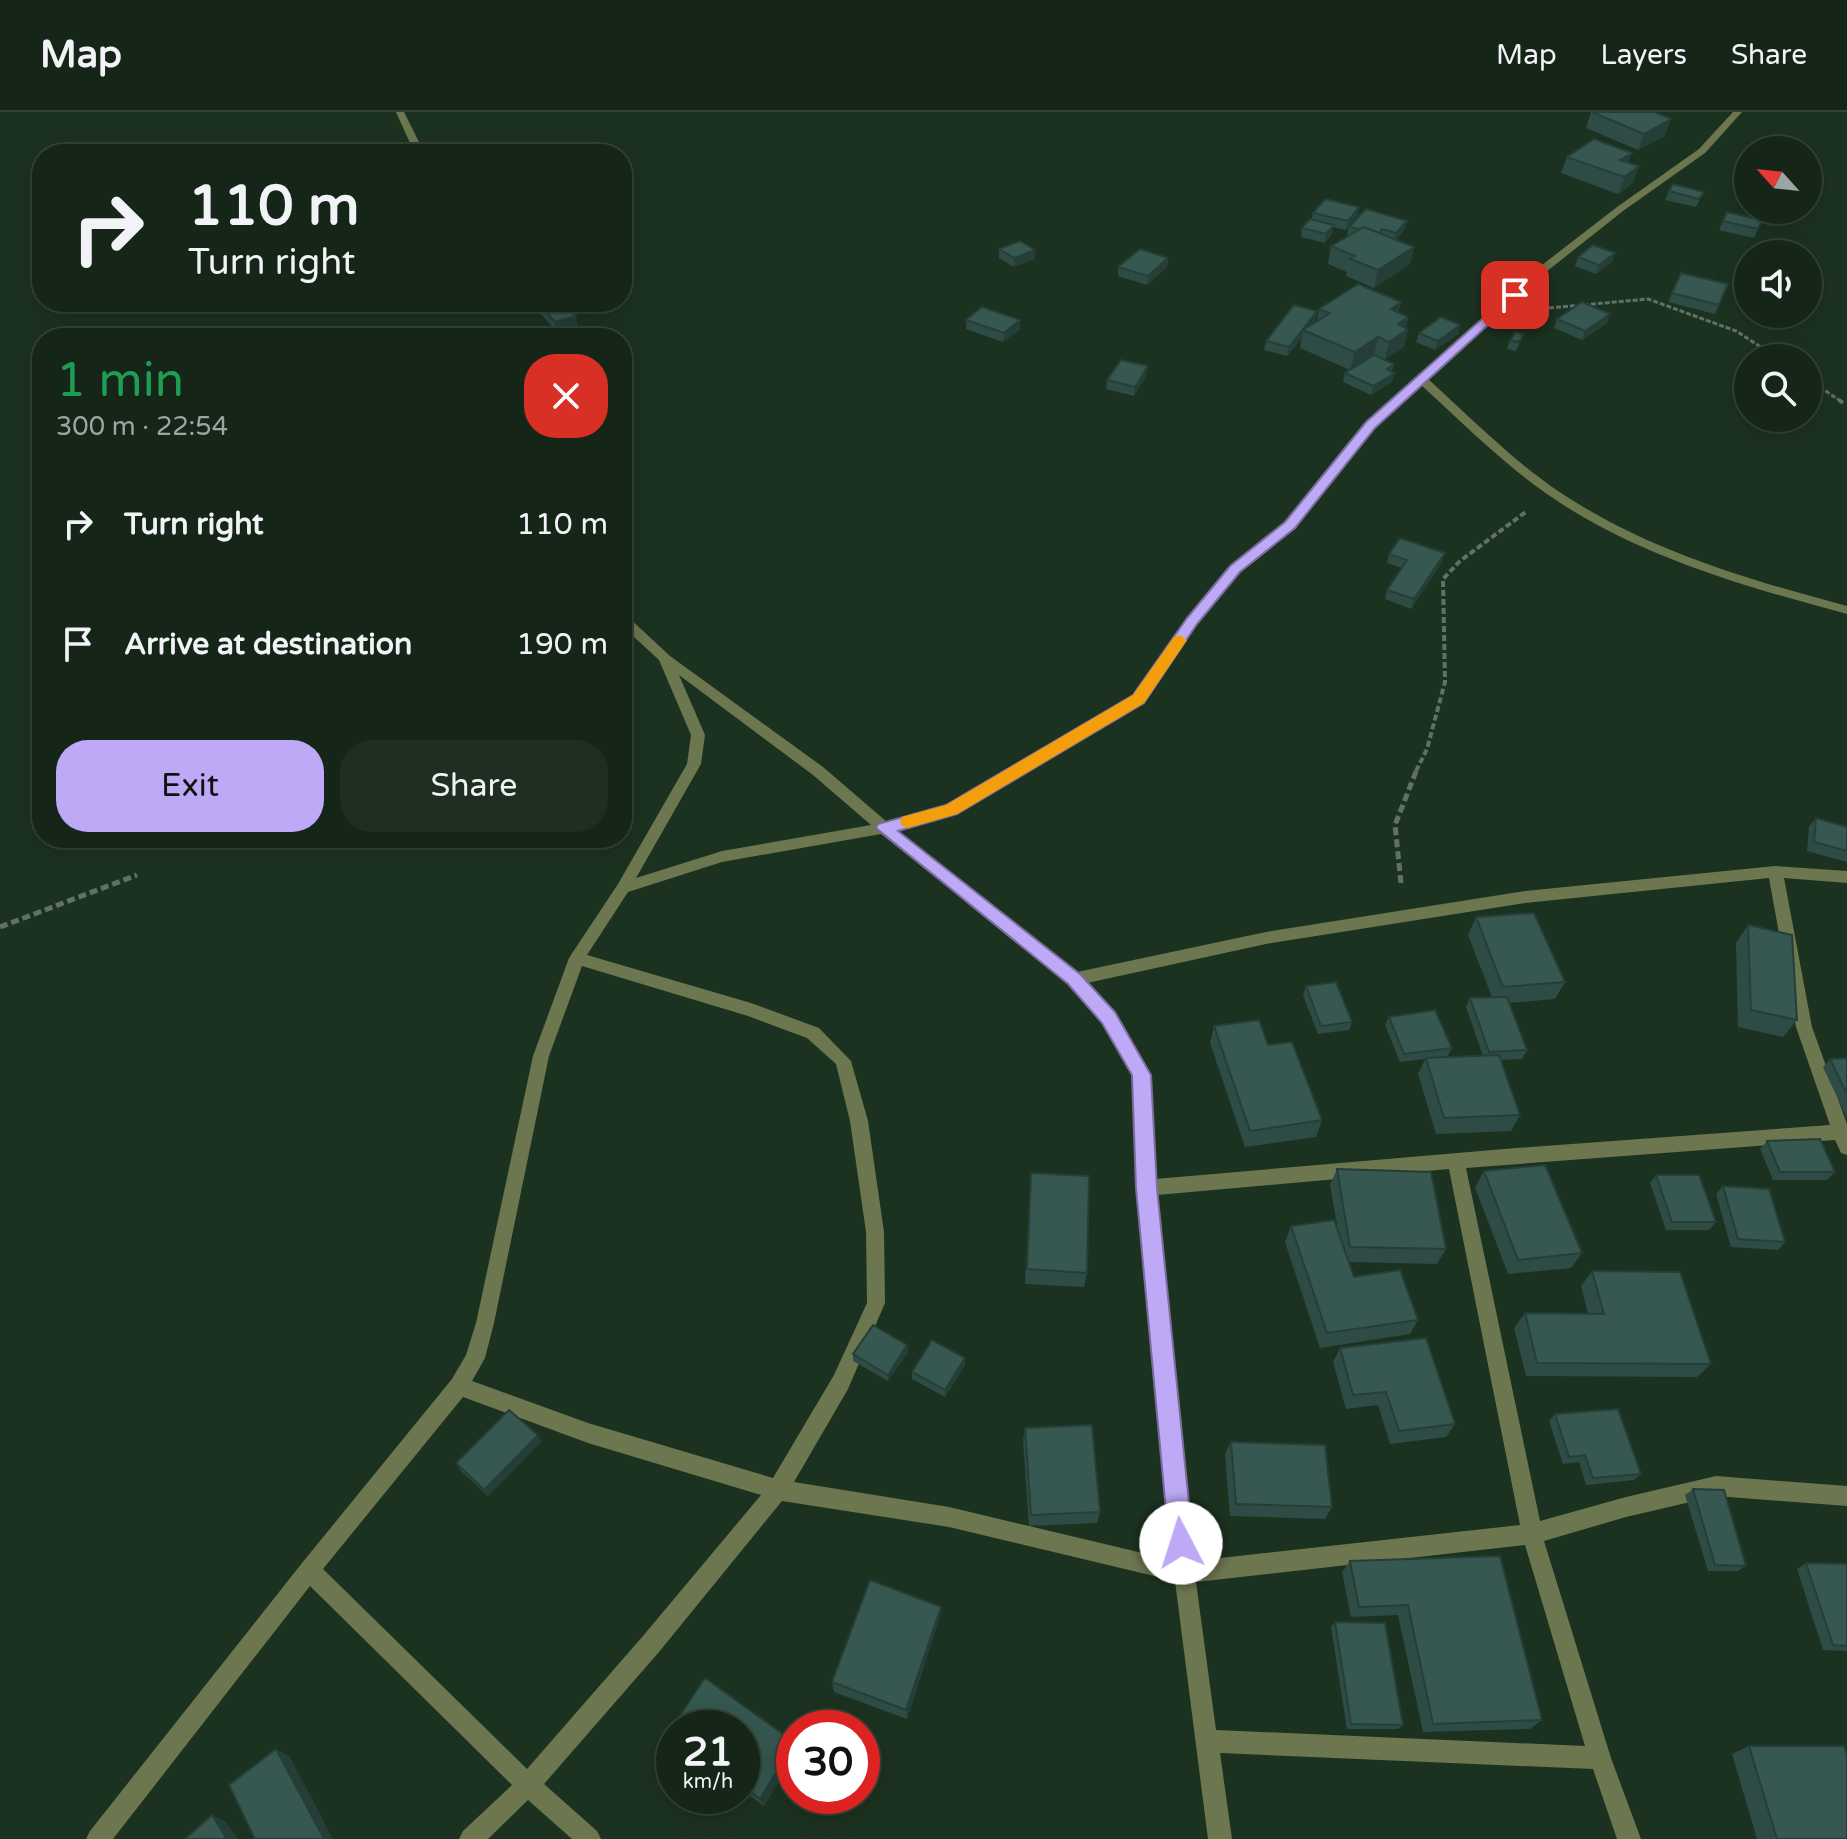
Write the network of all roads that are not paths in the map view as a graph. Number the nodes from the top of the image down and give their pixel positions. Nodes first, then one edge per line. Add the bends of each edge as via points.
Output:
1 (400, 112) edge
2 (1738, 112) edge
3 (415, 144) edge
4 (1422, 380) junction
5 (1847, 610) edge
6 (632, 628) edge
7 (665, 658) junction
8 (884, 828) junction
9 (1775, 872) junction
10 (1847, 877) edge
11 (623, 888) junction
12 (577, 958) junction
13 (1074, 979) junction
14 (1844, 1140) edge
15 (1456, 1161) junction
16 (1147, 1188) junction
17 (459, 1386) junction
18 (778, 1490) junction
19 (1847, 1496) edge
20 (1532, 1534) junction
21 (309, 1570) junction
22 (1184, 1573) junction
23 (1208, 1741) junction
24 (1600, 1758) junction
25 (528, 1785) junction
26 (98, 1839) edge
27 (471, 1839) edge
28 (589, 1839) edge
29 (1220, 1839) edge
30 (1629, 1839) edge

1 - 3 street
2 - 4 street via 1702,151 1537,274
4 - 5 street via 1552,492 1617,530 1701,565
4 - 8 street via 1371,425 1290,525 1235,569 1138,699 952,810
6 - 7 street
7 - 8 street via 782,743
7 - 11 street via 698,735 698,749
8 - 11 street via 722,857
8 - 13 street
9 - 10 street
9 - 13 street via 1644,883 1406,916 1266,938
9 - 14 street via 1804,1027
11 - 12 street
12 - 17 street via 541,1056 485,1323 475,1358
12 - 18 street via 813,1033 843,1061 859,1121 875,1232 876,1303 841,1382
13 - 16 street via 1109,1017 1141,1075
14 - 15 street
15 - 16 street
15 - 20 street
16 - 22 street
17 - 18 street via 588,1433
17 - 21 street
18 - 22 street via 949,1517
18 - 25 street
19 - 20 street via 1716,1486
20 - 22 street
20 - 24 street
21 - 25 street
21 - 26 street
22 - 23 street
23 - 24 street
23 - 29 street
24 - 30 street
25 - 27 street
25 - 28 street

